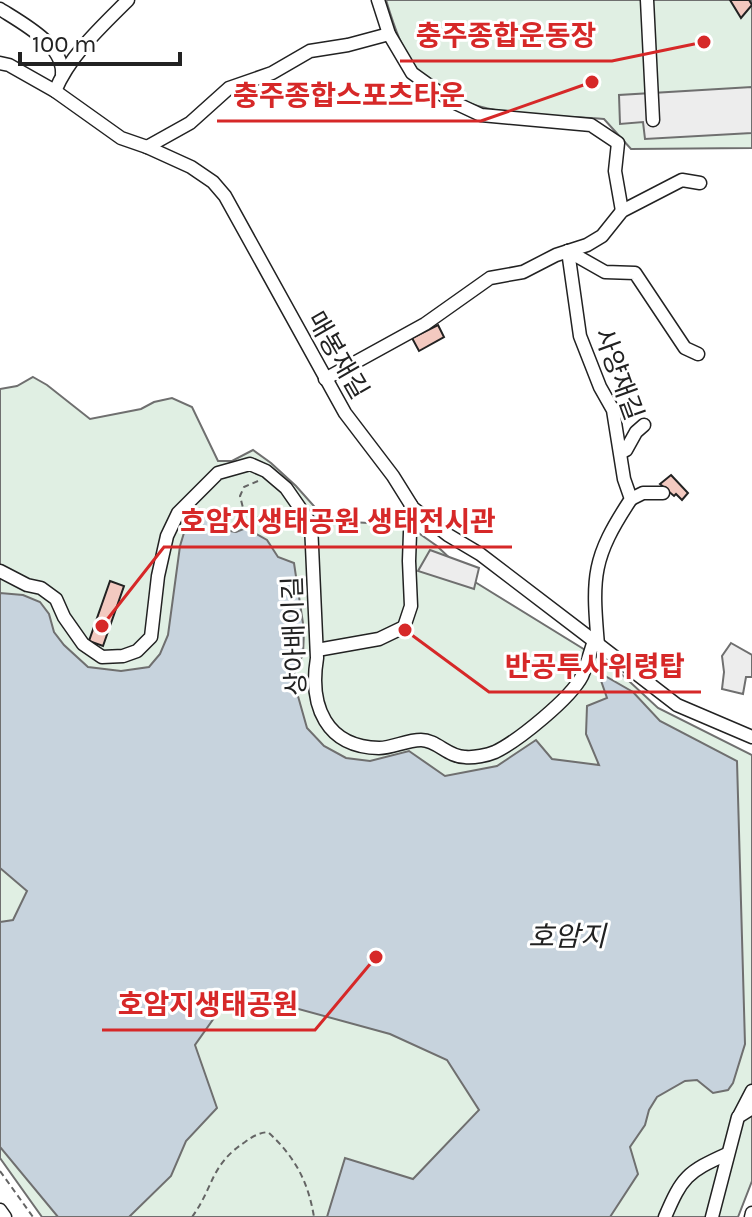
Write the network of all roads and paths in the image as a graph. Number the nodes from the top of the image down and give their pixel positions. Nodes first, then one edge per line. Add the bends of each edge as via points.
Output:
1 (128, 0) edge
2 (378, 0) edge
3 (647, 0) edge
4 (0, 9) edge
5 (389, 34) junction
6 (0, 63) edge
7 (62, 74) junction
8 (55, 91) junction
9 (653, 120) dead end
10 (147, 147) junction
11 (700, 183) dead end
12 (622, 211) junction
13 (568, 251) junction
14 (698, 354) dead end
15 (325, 379) junction
16 (644, 425) dead end
17 (622, 452) junction
18 (257, 481) dead end
19 (663, 493) dead end
20 (631, 499) junction
21 (411, 505) junction
22 (306, 522) dead end
23 (0, 571) edge
24 (596, 643) junction
25 (317, 650) junction
26 (752, 737) edge
27 (752, 1091) edge
28 (752, 1108) edge
29 (738, 1117) junction
30 (727, 1154) junction
31 (0, 1171) edge
32 (0, 1210) edge
33 (5, 1217) edge
34 (33, 1217) edge
35 (192, 1217) edge
36 (314, 1217) edge
37 (665, 1217) edge
38 (712, 1217) edge

1 - 7 street
2 - 5 street
3 - 9 street
4 - 7 street via 55,50
5 - 10 street via 310,51 272,73 229,88 190,123
5 - 12 street via 412,73 481,115 591,125 604,132 618,143 615,171
6 - 8 street, 매봉재길
7 - 8 street
8 - 10 street, 매봉재길 via 121,138
10 - 15 street, 매봉재길 via 191,167 225,196
11 - 12 street via 682,180
12 - 13 street via 602,236
13 - 14 street via 605,272 635,273 685,348
13 - 15 street via 523,272 490,278 425,324
13 - 17 street, 사양재길 via 580,336 613,410
15 - 21 street, 매봉재길
16 - 17 street
17 - 20 street, 사양재길
18 - 22 path via 244,487 240,496 247,515 269,517 281,528
19 - 20 street
20 - 24 street via 597,563
21 - 24 street, 매봉재길
21 - 25 street via 411,606 404,627 379,639
23 - 25 street, 상아배이길 via 56,599 83,644 102,657 137,651 151,637 164,549 178,513 218,473 250,464 286,488 311,524
24 - 25 street, 상아배이길 via 582,678 540,721 494,752 464,758 428,740 383,748 339,738 318,701
24 - 26 street via 677,705
27 - 29 street
28 - 29 street
29 - 30 street
30 - 37 street via 695,1169 678,1186
30 - 38 street
31 - 34 path
32 - 33 street
35 - 36 path via 216,1167 233,1150 268,1132 300,1168

